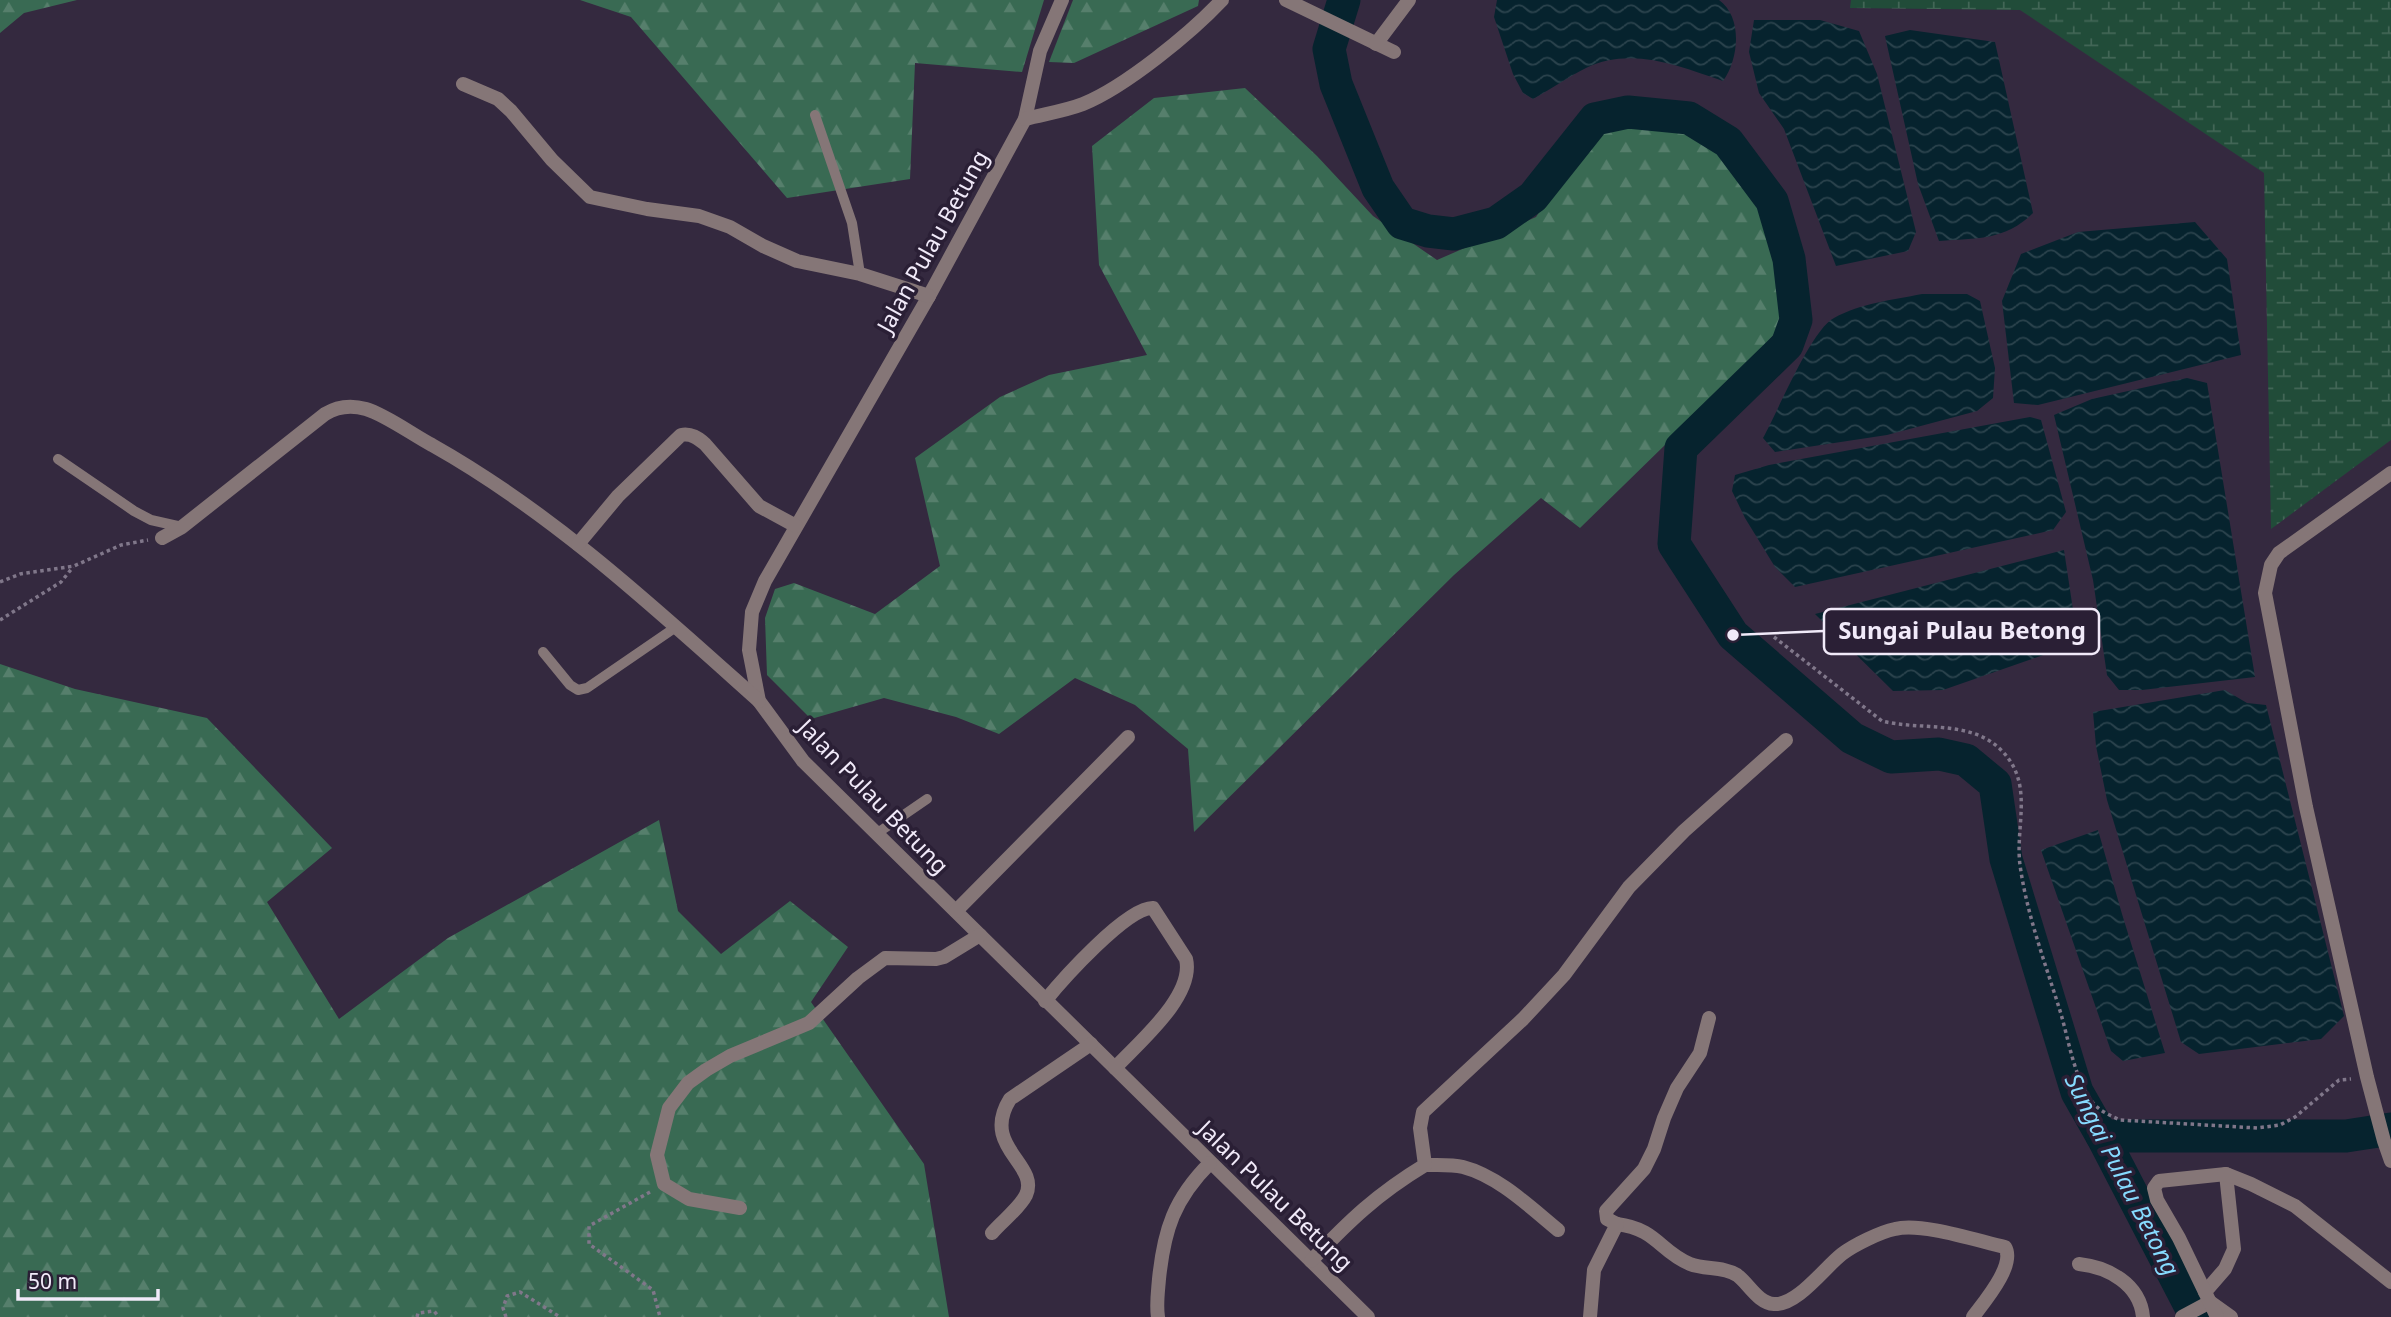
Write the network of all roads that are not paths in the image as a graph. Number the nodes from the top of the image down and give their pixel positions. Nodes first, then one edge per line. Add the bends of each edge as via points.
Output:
1 (1062, 0) edge
2 (1222, 0) edge
3 (1286, 0) edge
4 (1409, 0) edge
5 (1373, 42) junction
6 (1394, 52) dead end
7 (464, 84) dead end
8 (815, 115) dead end
9 (1025, 119) junction
10 (860, 274) junction
11 (929, 296) junction
12 (58, 458) dead end
13 (2391, 472) edge
14 (796, 526) junction
15 (182, 527) junction
16 (162, 538) road end
17 (578, 544) junction
18 (676, 627) junction
19 (543, 652) dead end
20 (759, 702) junction
21 (1128, 737) dead end
22 (1786, 740) dead end
23 (927, 799) dead end
24 (876, 834) junction
25 (956, 911) junction
26 (980, 935) junction
27 (1045, 1000) junction
28 (1709, 1018) dead end
29 (1091, 1044) junction
30 (1115, 1068) junction
31 (2391, 1161) edge
32 (1210, 1163) junction
33 (1425, 1165) junction
34 (2226, 1174) junction
35 (740, 1208) dead end
36 (1617, 1224) junction
37 (1558, 1230) dead end
38 (992, 1233) dead end
39 (1311, 1261) junction
40 (2079, 1264) dead end
41 (2391, 1282) edge
42 (2205, 1300) junction
43 (1158, 1317) edge
44 (1368, 1317) edge
45 (1590, 1317) edge
46 (1973, 1317) edge
47 (2143, 1317) edge
48 (2182, 1317) edge
49 (2217, 1317) edge
50 (2231, 1317) edge

1 - 9 street, Jalan Pulau Betung via 1040,51
2 - 9 street via 1203,21 1119,85 1083,104
3 - 5 street
4 - 5 street
5 - 6 street
7 - 10 street via 498,99 590,197 699,216 797,261
8 - 10 lane via 852,223
9 - 11 street, Jalan Pulau Betung
10 - 11 street
11 - 14 street, Jalan Pulau Betung
12 - 15 lane via 134,511
13 - 31 street via 2279,553 2265,593 2306,807 2367,1077
14 - 17 street via 759,506 705,444 686,434 634,480
14 - 20 street, Jalan Pulau Betung via 752,612 748,650
15 - 16 street
15 - 17 street via 326,414 343,407 367,409 478,471
17 - 18 street
18 - 19 lane via 578,690
18 - 20 street
20 - 24 street, Jalan Pulau Betung via 803,761
21 - 25 street
22 - 33 street via 1629,887 1564,975 1423,1112 1420,1128
23 - 24 lane
24 - 25 street, Jalan Pulau Betung
25 - 26 street, Jalan Pulau Betung
26 - 27 street, Jalan Pulau Betung
26 - 35 street via 936,959 885,958 809,1023 730,1056 697,1076 677,1096 664,1122 657,1154 664,1184 688,1199
27 - 29 street, Jalan Pulau Betung
27 - 30 street via 1086,954 1119,927 1153,908 1189,968 1175,1002
28 - 36 street via 1700,1053 1677,1088 1644,1170 1606,1211 1607,1219
29 - 30 street, Jalan Pulau Betung
29 - 38 street via 1010,1098 1002,1112 1005,1142 1028,1184 1026,1195
30 - 32 street, Jalan Pulau Betung
32 - 39 street, Jalan Pulau Betung
32 - 43 street via 1191,1183 1168,1229
33 - 37 street via 1472,1170
33 - 39 street via 1364,1207
34 - 41 street via 2295,1206
34 - 42 street via 2234,1249
34 - 42 street via 2159,1181 2154,1188
36 - 45 street via 1594,1270
36 - 46 street via 1643,1230 1691,1265 1737,1275 1772,1304 1802,1292 1840,1255 1895,1228 1939,1232 2005,1247 2007,1265
39 - 44 street, Jalan Pulau Betung
40 - 47 street via 2105,1268 2118,1276 2134,1293
42 - 48 street
42 - 49 street
42 - 50 street

